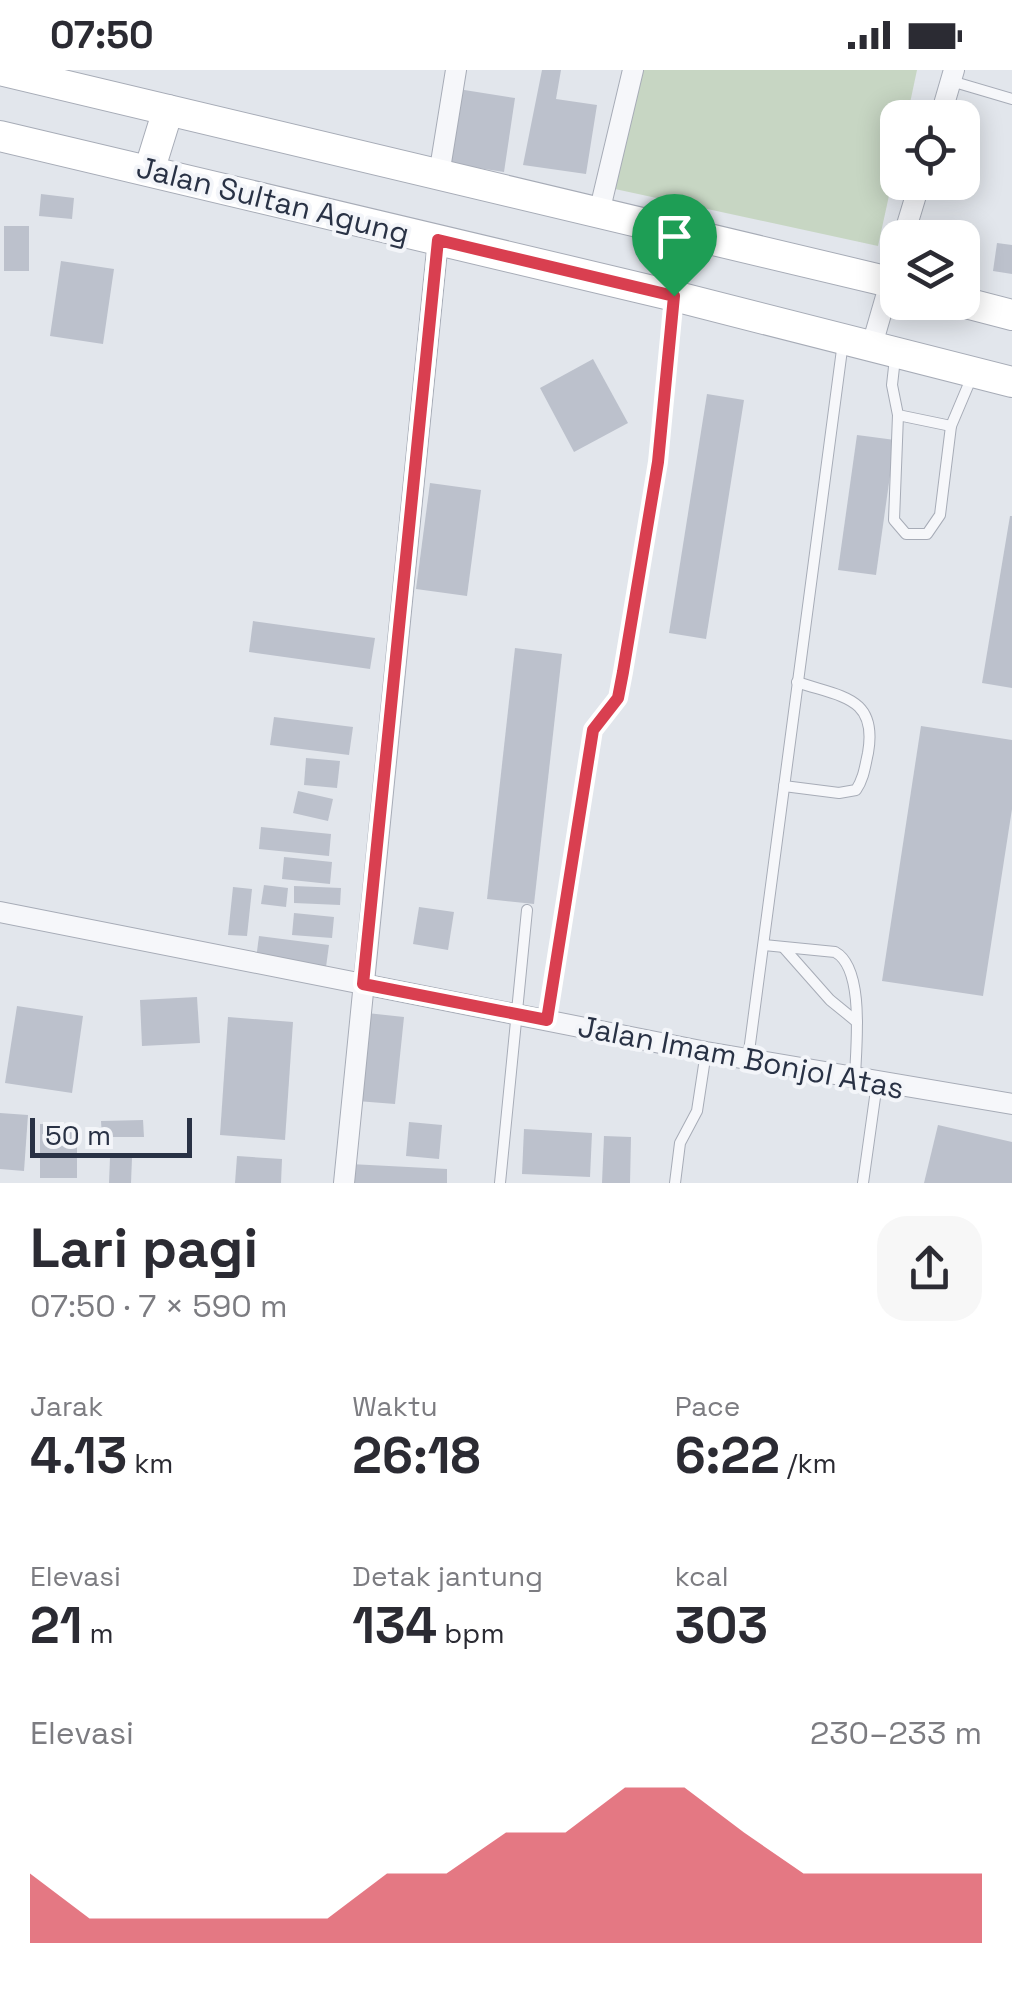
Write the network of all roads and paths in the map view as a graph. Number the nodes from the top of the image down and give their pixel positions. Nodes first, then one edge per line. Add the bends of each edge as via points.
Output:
1 (0, 70) edge
2 (456, 70) edge
3 (633, 70) edge
4 (952, 76) edge
5 (1012, 100) edge
6 (168, 110) junction
7 (0, 136) edge
8 (150, 168) junction
9 (439, 175) junction
10 (599, 213) junction
11 (438, 240) junction
12 (880, 271) edge
13 (674, 296) junction
14 (980, 307) edge
15 (1012, 315) edge
16 (880, 318) edge
17 (871, 345) junction
18 (974, 373) junction
19 (1012, 382) edge
20 (898, 415) junction
21 (952, 426) junction
22 (796, 682) junction
23 (784, 786) junction
24 (527, 910) dead end
25 (0, 912) edge
26 (764, 945) junction
27 (784, 947) junction
28 (363, 984) junction
29 (518, 1014) junction
30 (547, 1020) junction
31 (857, 1022) junction
32 (706, 1052) junction
33 (748, 1060) junction
34 (854, 1079) junction
35 (877, 1084) junction
36 (1012, 1104) edge
37 (344, 1183) edge
38 (500, 1183) edge
39 (675, 1183) edge
40 (863, 1183) edge

1 - 6 main road, Jalan Sultan Agung
2 - 9 street
3 - 10 street
4 - 5 lane
6 - 8 main road
6 - 9 main road, Jalan Sultan Agung
7 - 8 main road, Jalan Sultan Agung
8 - 11 main road, Jalan Sultan Agung
9 - 10 main road, Jalan Sultan Agung
10 - 12 main road, Jalan Sultan Agung
11 - 13 main road, Jalan Sultan Agung
11 - 28 street
13 - 17 main road, Jalan Sultan Agung
13 - 30 lane via 658,462 623,672 618,698 593,730
14 - 15 main road
16 - 17 street
17 - 18 main road, Jalan Sultan Agung
17 - 20 lane via 892,384
17 - 22 lane
18 - 19 main road, Jalan Sultan Agung
18 - 21 lane
20 - 21 lane
20 - 21 lane via 894,520 906,534 935,527
22 - 23 lane
22 - 23 lane via 858,703 872,731 856,790
23 - 26 lane
24 - 29 lane
25 - 28 street, Jalan Imam Bonjol Atas
26 - 27 lane
26 - 33 lane
27 - 31 lane
27 - 31 lane via 844,956
28 - 29 street, Jalan Imam Bonjol Atas
28 - 37 street
29 - 30 street, Jalan Imam Bonjol Atas
29 - 38 lane
30 - 32 street, Jalan Imam Bonjol Atas
31 - 34 lane
32 - 33 street, Jalan Imam Bonjol Atas
32 - 39 lane
33 - 34 street, Jalan Imam Bonjol Atas
34 - 35 street, Jalan Imam Bonjol Atas
35 - 36 street, Jalan Imam Bonjol Atas
35 - 40 lane

